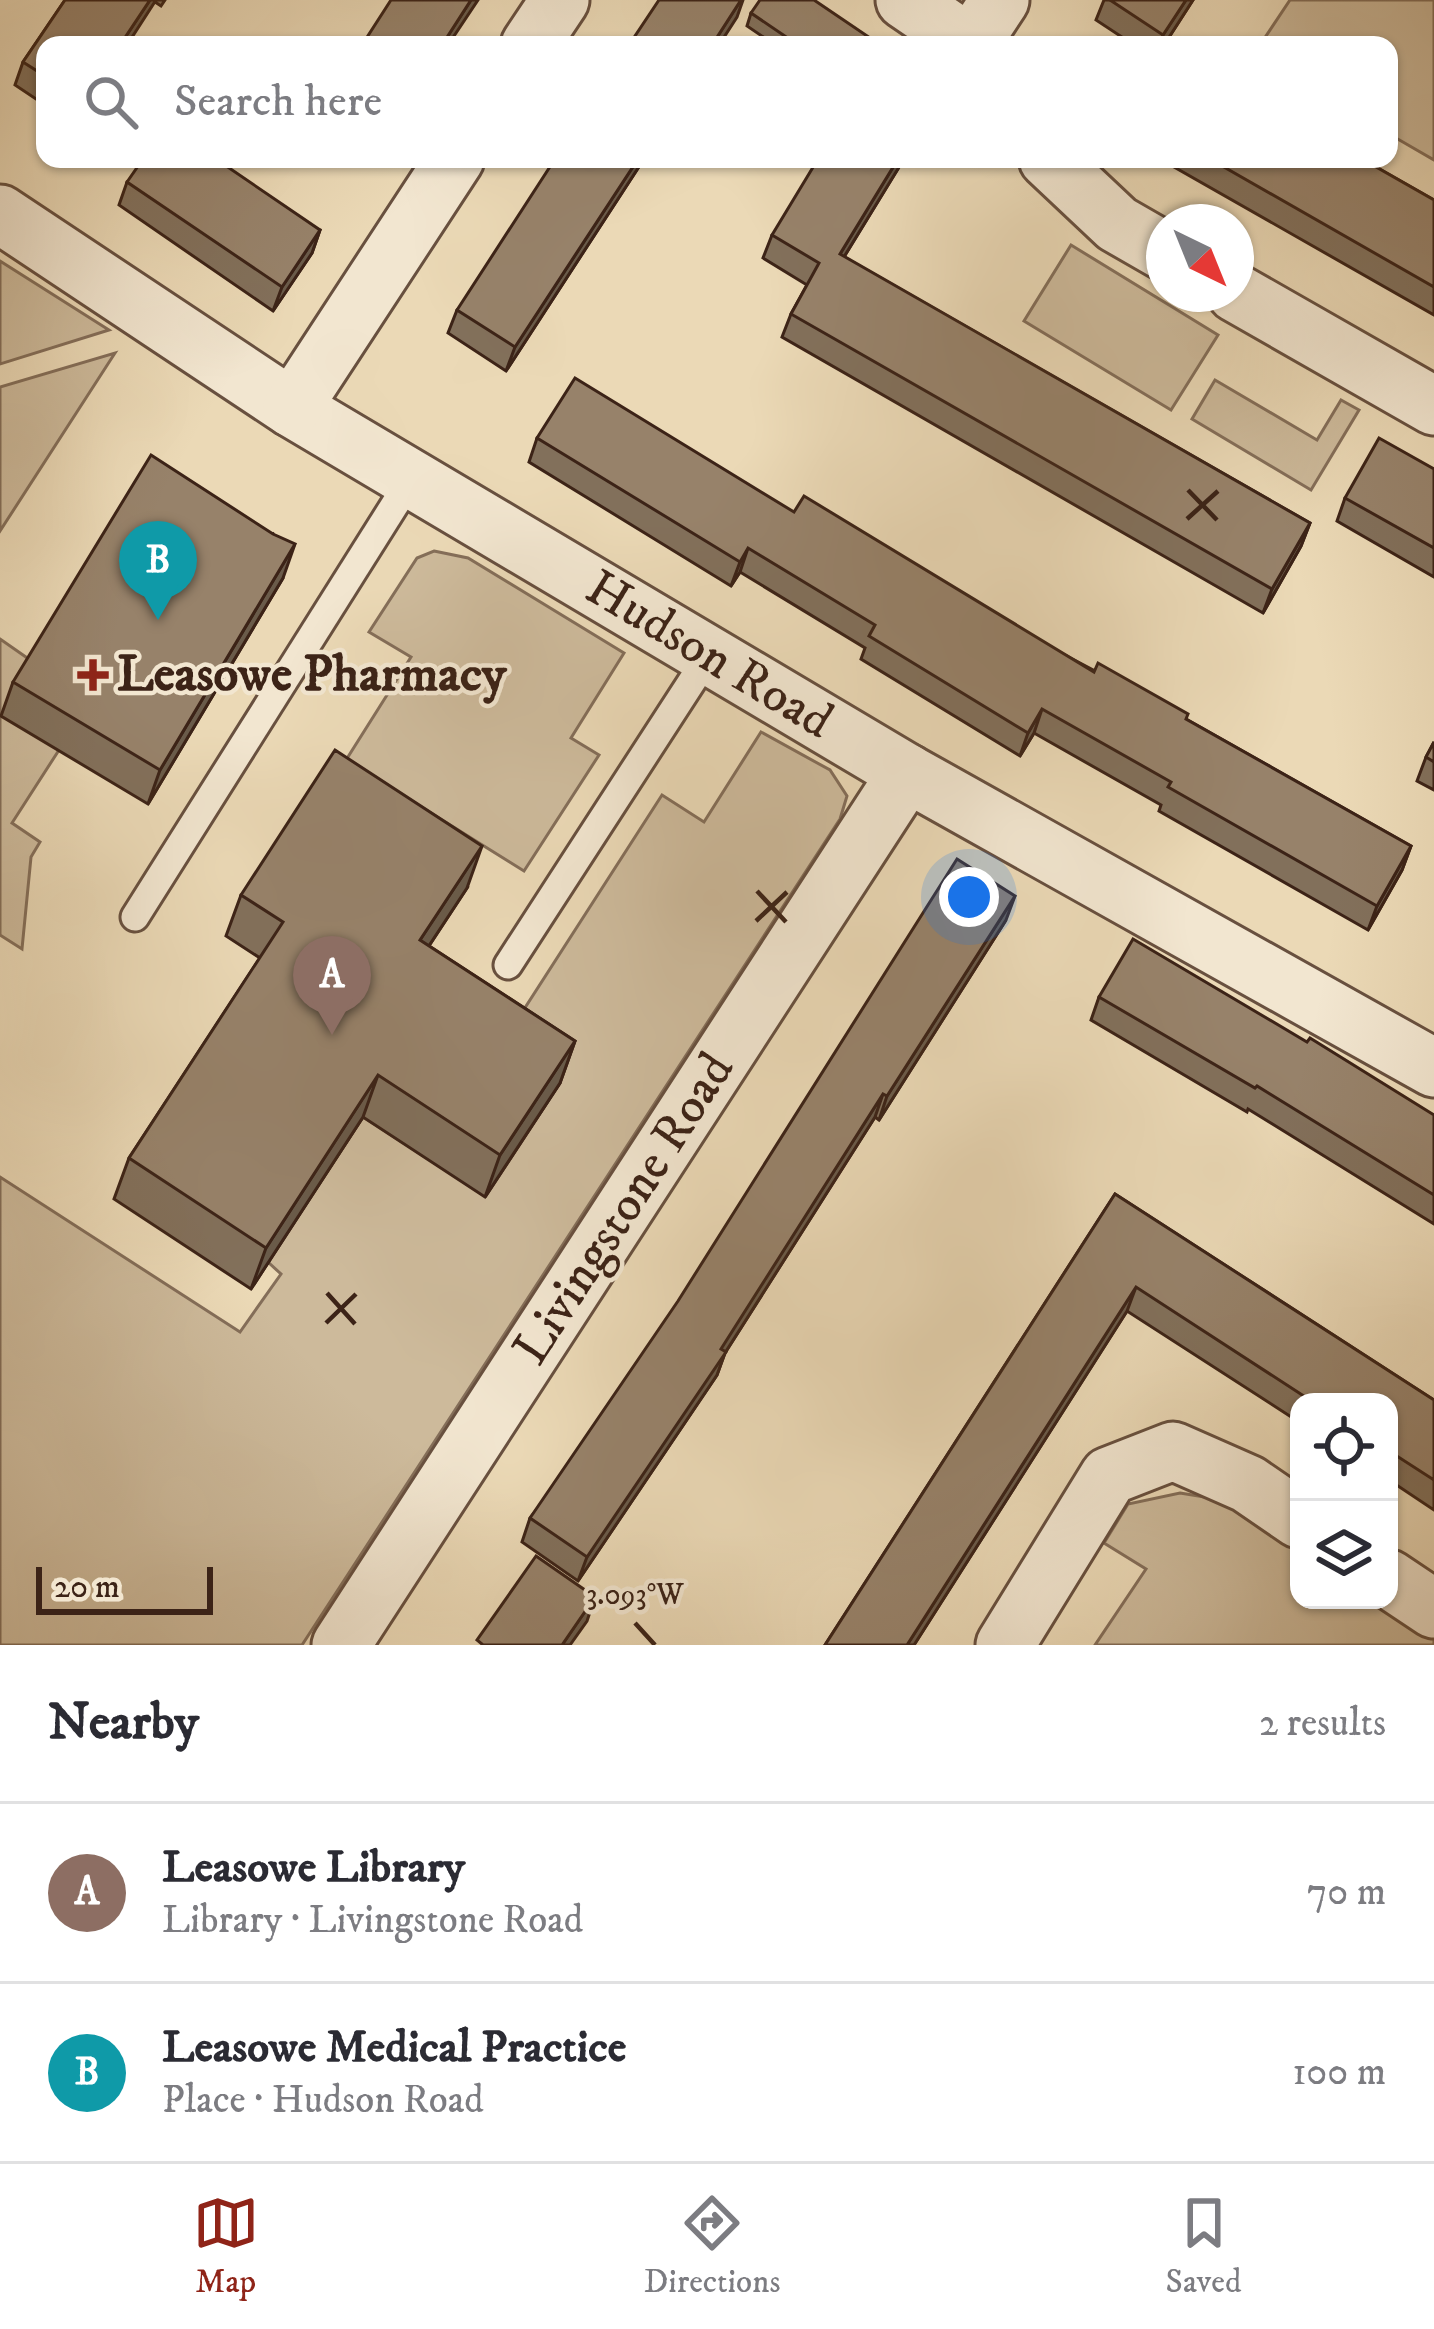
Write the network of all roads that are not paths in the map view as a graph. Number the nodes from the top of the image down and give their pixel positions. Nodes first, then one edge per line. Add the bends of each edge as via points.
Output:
1 (560, 0) edge
2 (905, 0) edge
3 (1000, 0) edge
4 (536, 36) edge
5 (958, 36) edge
6 (977, 36) edge
7 (449, 168) edge
8 (1058, 168) edge
9 (0, 214) edge
10 (1146, 241) edge
11 (1254, 303) edge
12 (1434, 406) edge
13 (292, 408) junction
14 (411, 478) junction
15 (709, 655) junction
16 (907, 772) junction
17 (135, 916) dead end
18 (508, 965) dead end
19 (1428, 1051) edge
20 (1290, 1513) edge
21 (1398, 1585) edge
22 (1434, 1609) edge
23 (341, 1645) edge
24 (1005, 1645) edge

1 - 4 street
2 - 5 street
3 - 6 street
7 - 13 street
8 - 10 street
9 - 13 street, Hudson Road
11 - 12 street
13 - 14 street, Hudson Road
14 - 15 street, Hudson Road
14 - 17 lane
15 - 16 street, Hudson Road
15 - 18 lane
16 - 19 street, Hudson Road
16 - 23 street, Livingstone Road
20 - 24 street via 1173,1450 1109,1476
21 - 22 street

